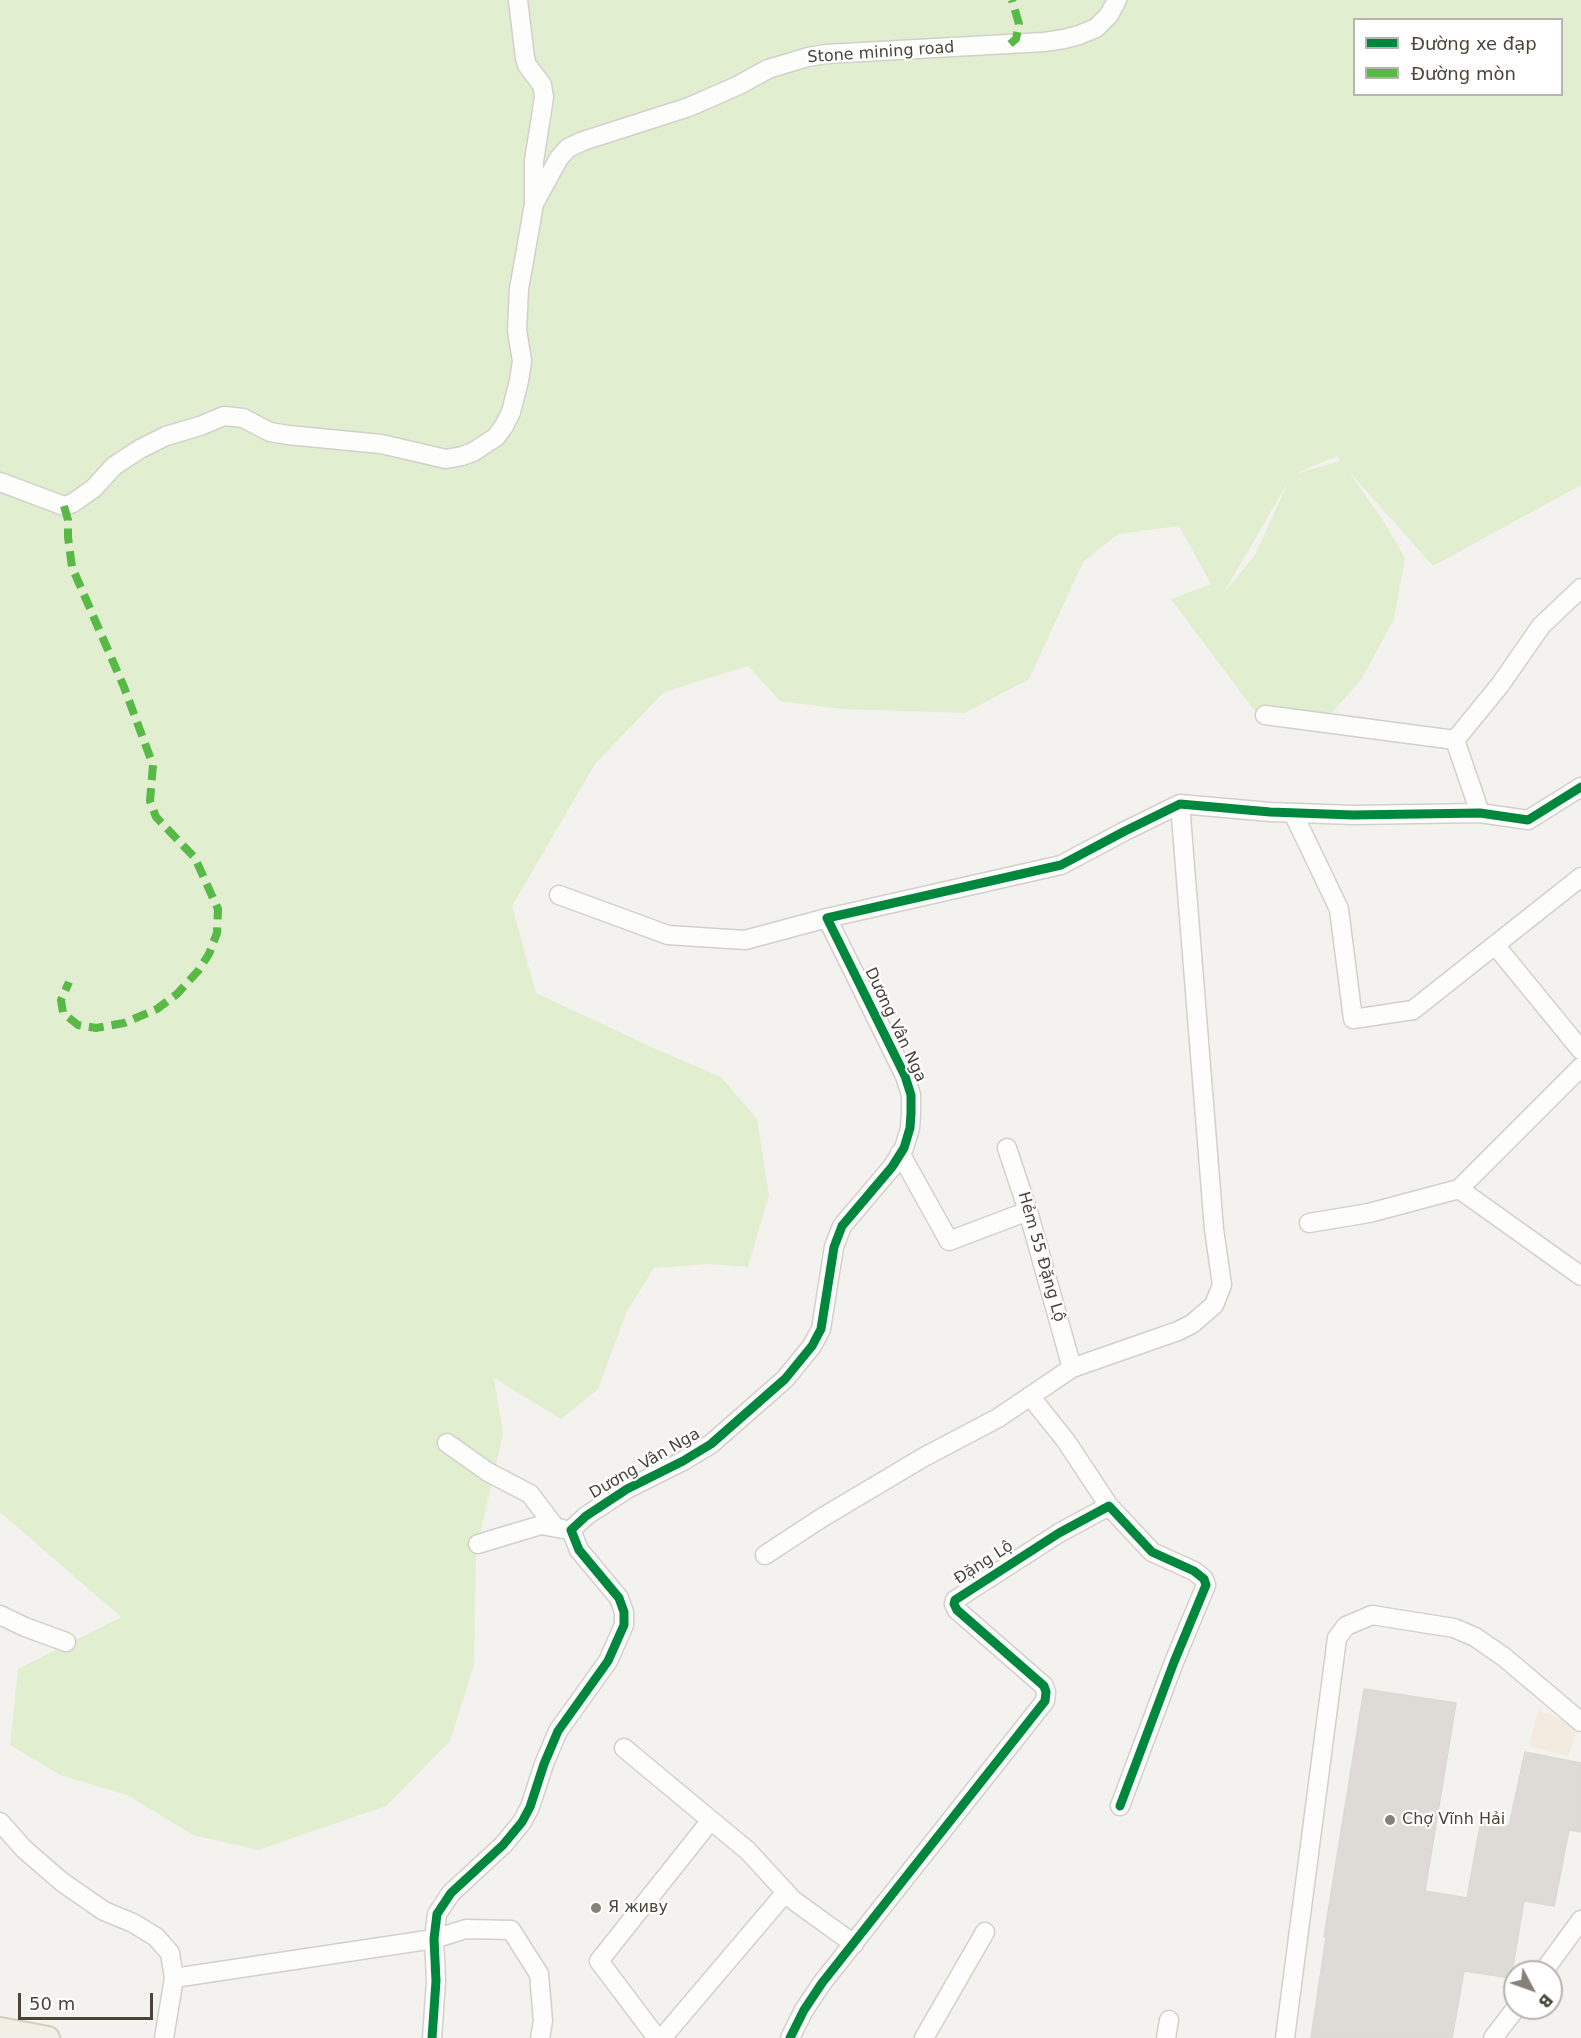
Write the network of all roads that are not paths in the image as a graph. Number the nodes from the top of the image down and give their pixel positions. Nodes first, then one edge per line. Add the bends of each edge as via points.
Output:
1 (518, 0) edge
2 (1117, 0) edge
3 (534, 204) junction
4 (0, 482) edge
5 (1581, 588) edge
6 (1264, 716) dead end
7 (1455, 740) junction
8 (1581, 787) edge
9 (1180, 804) junction
10 (1293, 813) junction
11 (1480, 813) junction
12 (1581, 877) edge
13 (559, 894) dead end
14 (827, 918) junction
15 (1496, 945) junction
16 (1581, 1050) edge
17 (1581, 1067) edge
18 (1007, 1148) dead end
19 (900, 1153) junction
20 (1459, 1189) junction
21 (1028, 1211) junction
22 (1309, 1223) dead end
23 (1581, 1276) edge
24 (1072, 1368) junction
25 (1030, 1396) junction
26 (447, 1443) dead end
27 (1109, 1506) junction
28 (563, 1529) junction
29 (478, 1544) dead end
30 (765, 1555) dead end
31 (0, 1615) edge
32 (66, 1642) dead end
33 (1581, 1722) edge
34 (624, 1748) dead end
35 (1120, 1806) dead end
36 (711, 1820) junction
37 (0, 1822) edge
38 (786, 1892) junction
39 (1581, 1920) edge
40 (985, 1932) dead end
41 (434, 1939) junction
42 (854, 1944) junction
43 (1552, 1960) edge
44 (174, 1977) junction
45 (1507, 2020) edge
46 (0, 2029) edge
47 (48, 2038) edge
48 (164, 2038) edge
49 (432, 2038) edge
50 (540, 2038) edge
51 (659, 2038) edge
52 (790, 2038) edge
53 (924, 2038) edge
54 (1286, 2038) edge
55 (1493, 2038) edge

1 - 3 street, Stone mining road via 525,58 542,86 544,97 534,161
2 - 3 street, Stone mining road via 1096,28 1064,39 826,54 768,69 689,107 568,148
3 - 4 street, Stone mining road via 519,289 517,330 522,361 516,395 504,426 473,452 446,459 381,444 270,432 243,418 224,416 140,448 114,466 94,488 64,506
5 - 7 street via 1541,626
6 - 7 street
7 - 11 street
8 - 11 street via 1528,820
9 - 10 street
9 - 14 street via 1061,865
9 - 24 street via 1213,1217 1222,1285 1214,1305 1185,1328
10 - 11 street
10 - 15 street via 1339,909 1353,1019 1413,1010
12 - 15 street
13 - 14 street via 668,935 745,940
14 - 19 street, Dương Vân Nga via 911,1095 910,1128
15 - 16 street
17 - 20 street
18 - 21 street, Hẻm 55 Đặng Lộ
19 - 21 street via 949,1241
19 - 28 street, Dương Vân Nga via 842,1226 834,1247 821,1329 785,1379 711,1444
20 - 22 street via 1369,1213
20 - 23 street
21 - 24 street, Hẻm 55 Đặng Lộ
24 - 25 street
25 - 27 street
25 - 30 street
26 - 28 street via 488,1472 530,1494
27 - 35 street via 1152,1552 1194,1571 1206,1585
27 - 42 street, Đặng Lộ via 1059,1533 955,1600 957,1610 1044,1686 1045,1701
28 - 29 street via 541,1525
28 - 41 street via 619,1599 624,1612 621,1636 598,1677 558,1731 522,1822 451,1893 437,1914
31 - 32 street
33 - 54 street via 1504,1657 1454,1628 1372,1615 1346,1626 1337,1638
34 - 36 street
36 - 38 street via 748,1851
36 - 51 street via 599,1961
37 - 44 street via 62,1882 104,1911 156,1937 170,1953
38 - 42 street
38 - 51 street
39 - 43 street
40 - 53 street
41 - 44 street
41 - 49 street
41 - 50 street via 466,1929 511,1930 539,1974 543,2021
42 - 52 street, Đặng Lộ via 822,1983
44 - 48 street
45 - 55 street
46 - 47 main road

